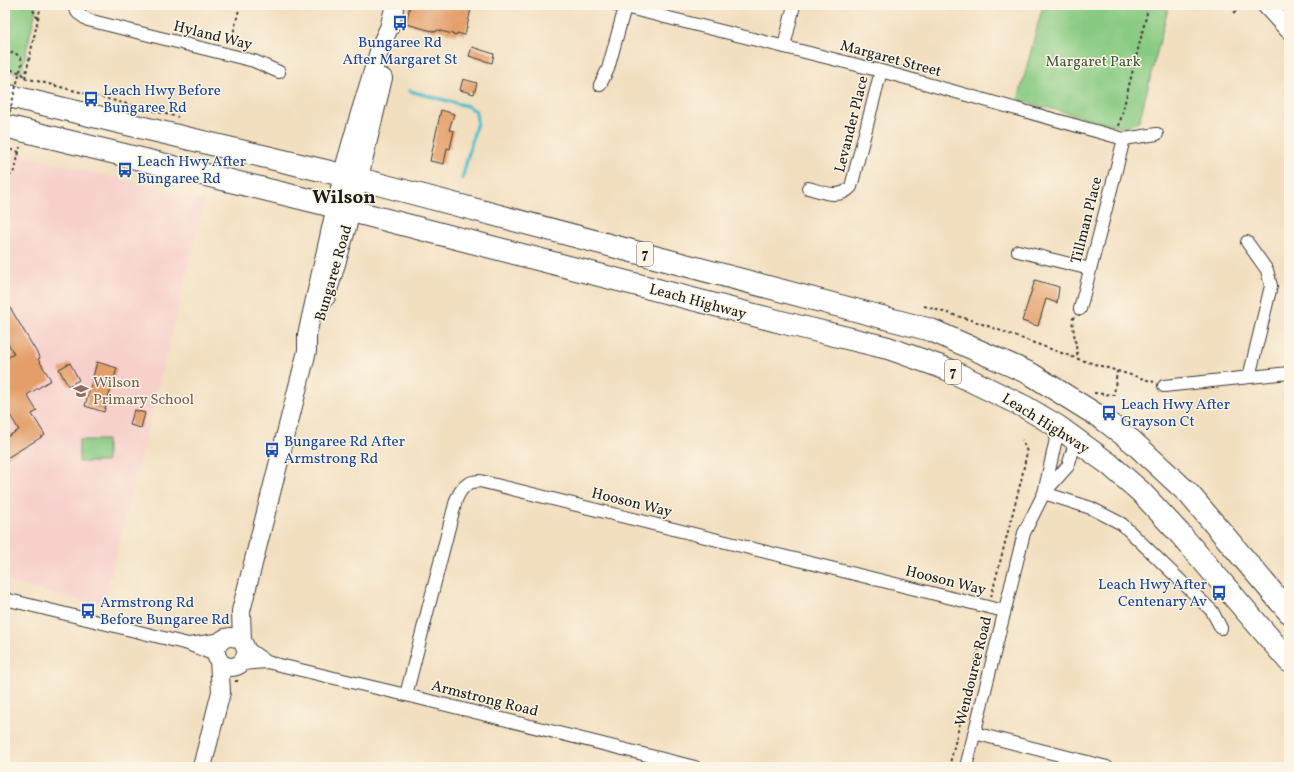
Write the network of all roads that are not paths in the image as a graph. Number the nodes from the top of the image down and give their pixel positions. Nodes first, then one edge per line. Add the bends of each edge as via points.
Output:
1 (73, 5) edge
2 (395, 5) edge
3 (794, 5) edge
4 (1266, 5) edge
5 (621, 6) edge
6 (1289, 30) edge
7 (784, 47) junction
8 (881, 71) junction
9 (279, 72) dead end
10 (600, 85) dead end
11 (5, 95) edge
12 (5, 126) edge
13 (1157, 134) dead end
14 (1120, 138) junction
15 (351, 177) junction
16 (808, 188) dead end
17 (343, 209) junction
18 (1246, 242) dead end
19 (1018, 252) dead end
20 (1090, 269) junction
21 (1080, 309) road end
22 (977, 350) junction
23 (1289, 373) edge
24 (1249, 377) junction
25 (1164, 386) road end
26 (1057, 426) junction
27 (1076, 440) junction
28 (1044, 493) junction
29 (5, 599) edge
30 (1004, 611) junction
31 (1289, 612) edge
32 (1221, 628) dead end
33 (188, 644) junction
34 (228, 647) junction
35 (1289, 661) edge
36 (267, 662) junction
37 (238, 673) junction
38 (221, 692) junction
39 (406, 695) junction
40 (974, 733) junction
41 (202, 767) edge
42 (695, 767) edge
43 (966, 767) edge
44 (1108, 767) edge

1 - 9 street, Hyland Way via 78,13 88,20 254,61
2 - 15 street, Bungaree Road via 389,28 390,46
3 - 7 street
4 - 6 street
5 - 7 street, Margaret Street
5 - 10 street via 608,68
7 - 8 street, Margaret Street
8 - 14 street, Margaret Street
8 - 16 street, Levander Place via 851,187 836,195
11 - 15 highway, 7
12 - 17 highway, Leach Highway / 7
13 - 14 street, Margaret Street
14 - 20 street, Tillman Place
15 - 17 street, Bungaree Road
15 - 22 highway, 7 via 900,320
17 - 26 highway, Leach Highway / 7 via 888,348 999,393
17 - 34 street, Bungaree Road via 307,335 307,351 241,611
18 - 24 street via 1267,270 1271,286
19 - 20 street
20 - 21 street, Tillman Place
22 - 27 highway via 1068,412 1073,422
22 - 31 highway, 7 via 1031,374 1133,442 1189,494
23 - 24 street
24 - 25 street
26 - 27 highway, Leach Highway / 7
26 - 28 street, Wendouree Road
27 - 28 street, Wendouree Road via 1068,466
27 - 35 highway, Leach Highway / 7 via 1141,492 1191,546
28 - 30 street, Wendouree Road via 1024,533
28 - 32 street via 1091,508 1122,524 1212,611
29 - 33 street, Armstrong Road
30 - 39 street, Hooson Way via 473,481 462,488 456,500
30 - 40 street, Wendouree Road
33 - 34 street, Armstrong Road
33 - 34 street, Armstrong Road
34 - 36 street, Armstrong Road
34 - 37 street, Bungaree Road via 246,656
34 - 38 street, Bungaree Road
36 - 37 street, Armstrong Road
36 - 39 street, Armstrong Road
37 - 38 street, Bungaree Road
38 - 41 street, Bungaree Road
39 - 42 street, Armstrong Road
40 - 43 street, Wendouree Road
40 - 44 street

